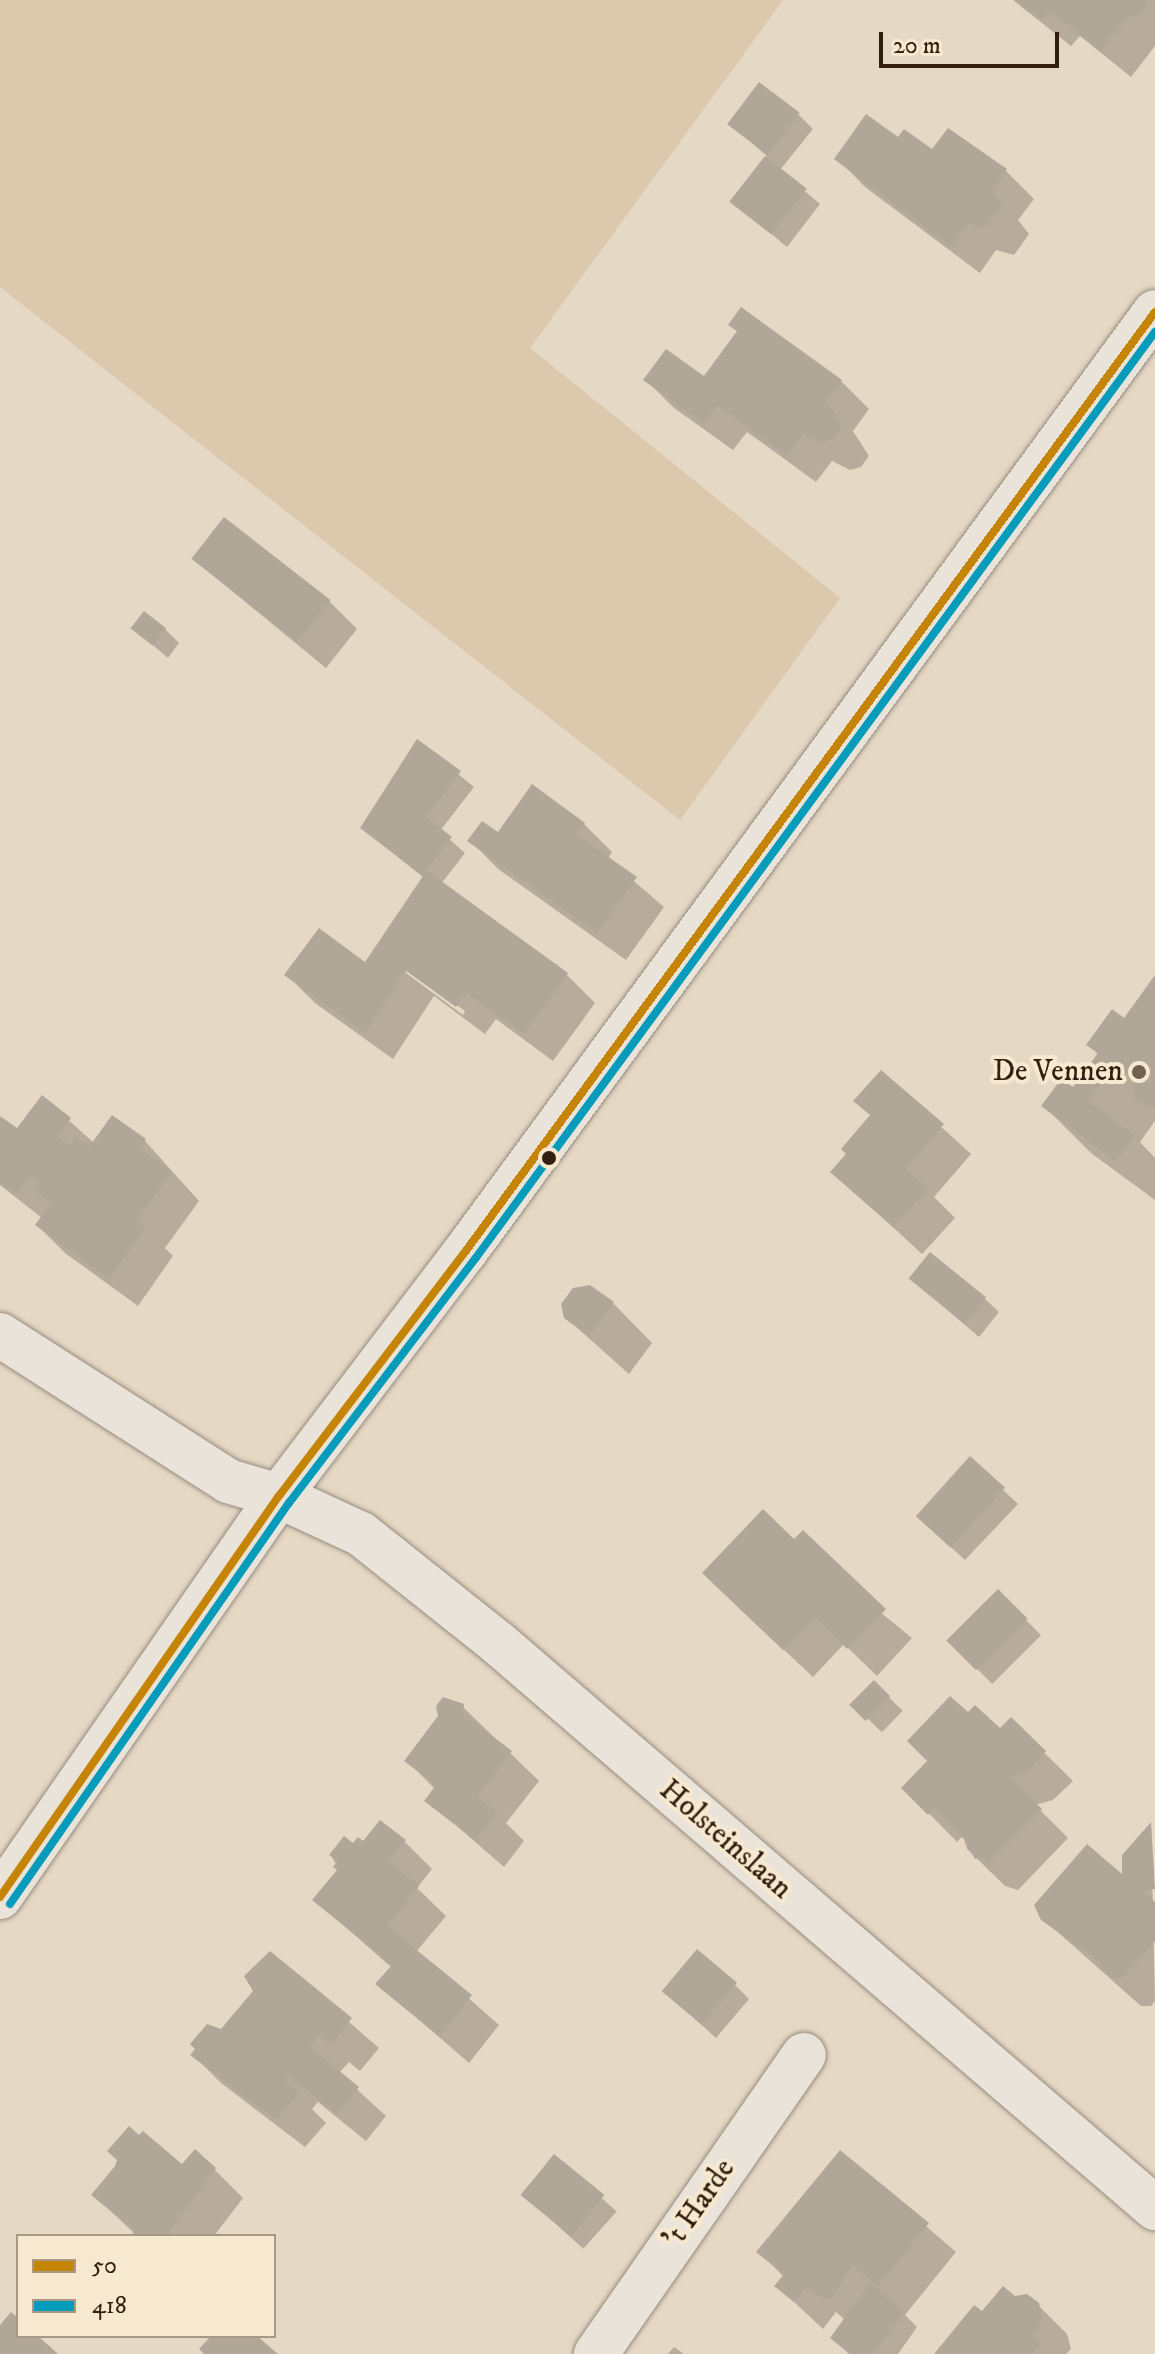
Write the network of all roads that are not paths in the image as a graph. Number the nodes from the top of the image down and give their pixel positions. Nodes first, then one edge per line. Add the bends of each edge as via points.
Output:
1 (1155, 312) edge
2 (0, 1335) edge
3 (279, 1496) junction
4 (0, 1897) edge
5 (804, 2055) dead end
6 (1155, 2208) edge
7 (596, 2354) edge

1 - 3 main road via 465,1252
2 - 3 main road, Holsteinslaan via 228,1481
3 - 4 main road
3 - 6 main road, Holsteinslaan via 361,1534 498,1643
5 - 7 main road, 't Harde

